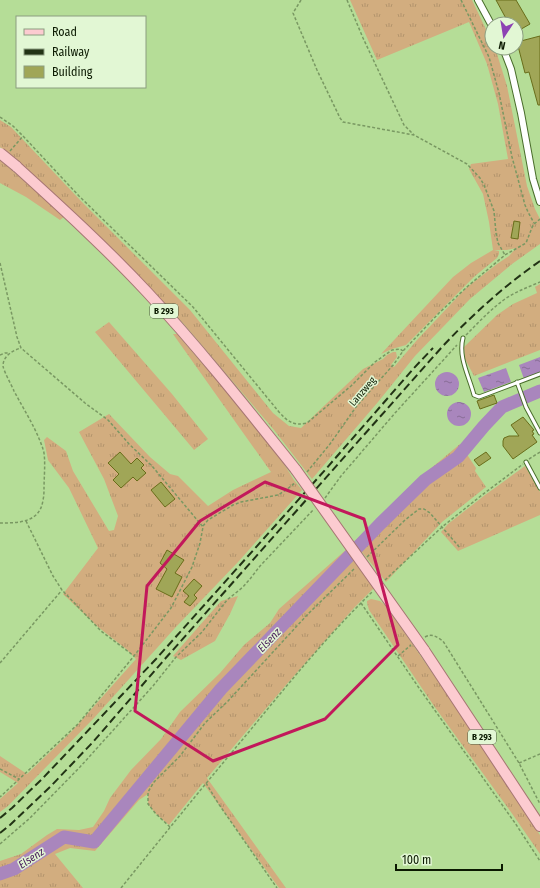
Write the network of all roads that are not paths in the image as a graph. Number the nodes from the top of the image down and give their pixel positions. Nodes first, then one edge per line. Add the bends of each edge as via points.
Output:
1 (478, 0) edge
2 (487, 16) edge
3 (505, 56) edge
4 (5, 152) edge
5 (540, 202) edge
6 (463, 338) road end
7 (540, 374) edge
8 (517, 382) junction
9 (540, 433) edge
10 (526, 462) road end
11 (540, 488) edge
12 (540, 826) edge

1 - 2 street
3 - 5 street via 511,69
4 - 12 main road, B 293, bridge via 16,166 84,228 146,291 216,370 300,475 424,650
6 - 8 lane via 462,356 474,395 479,396
7 - 8 lane
8 - 9 lane
10 - 11 lane

